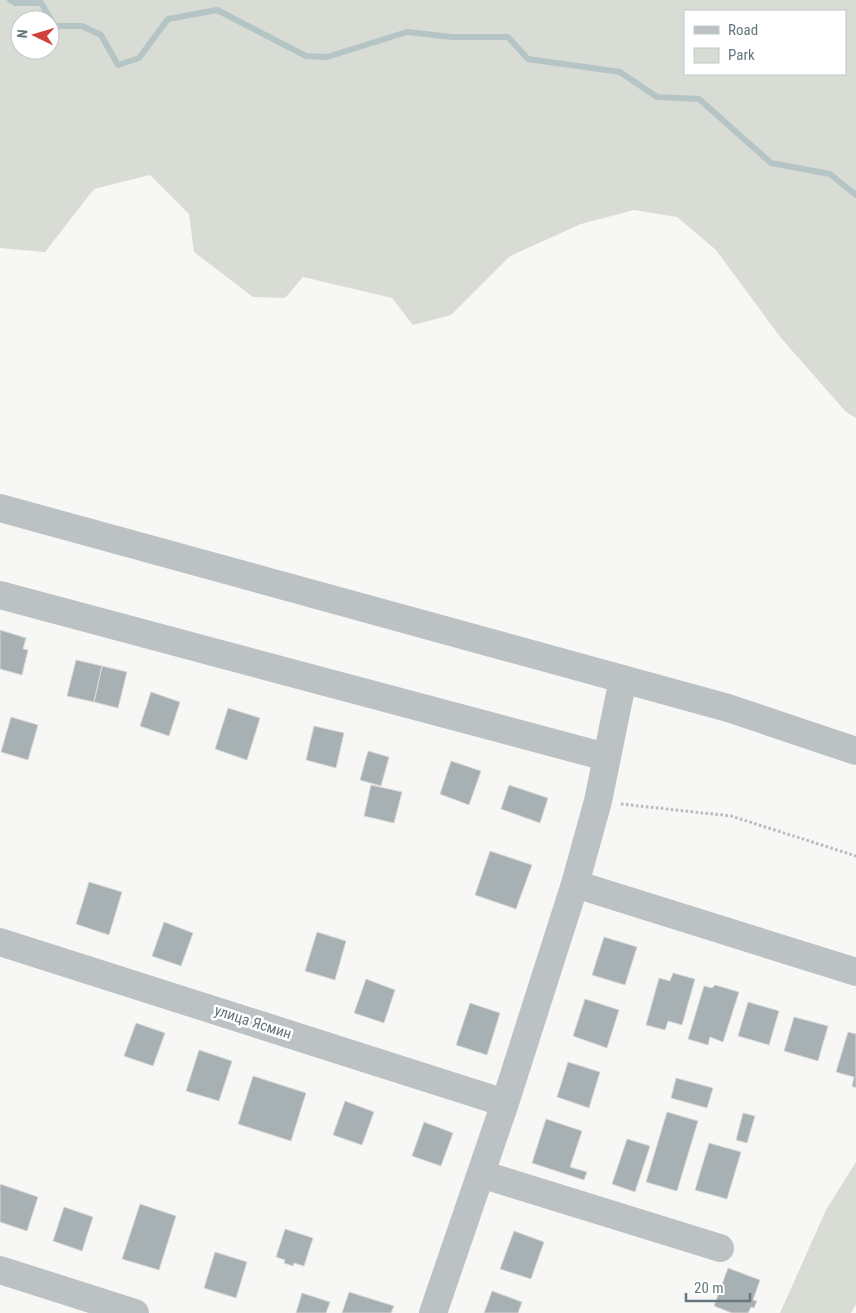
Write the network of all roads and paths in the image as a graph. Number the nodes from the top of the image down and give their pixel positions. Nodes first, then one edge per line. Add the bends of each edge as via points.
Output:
1 (0, 508) edge
2 (0, 595) edge
3 (623, 679) junction
4 (856, 751) edge
5 (606, 757) junction
6 (598, 801) junction
7 (856, 856) edge
8 (575, 884) junction
9 (0, 942) edge
10 (856, 972) edge
11 (505, 1103) junction
12 (481, 1174) junction
13 (720, 1248) dead end
14 (0, 1270) edge
15 (135, 1313) edge
16 (433, 1313) edge

1 - 3 street
2 - 5 street
3 - 4 street via 728,708
3 - 5 street
5 - 6 street
6 - 7 path via 731,816
6 - 8 street
8 - 10 street
8 - 11 street
9 - 11 street, улица Ясмин
11 - 12 street
12 - 13 street
12 - 16 street
14 - 15 street

